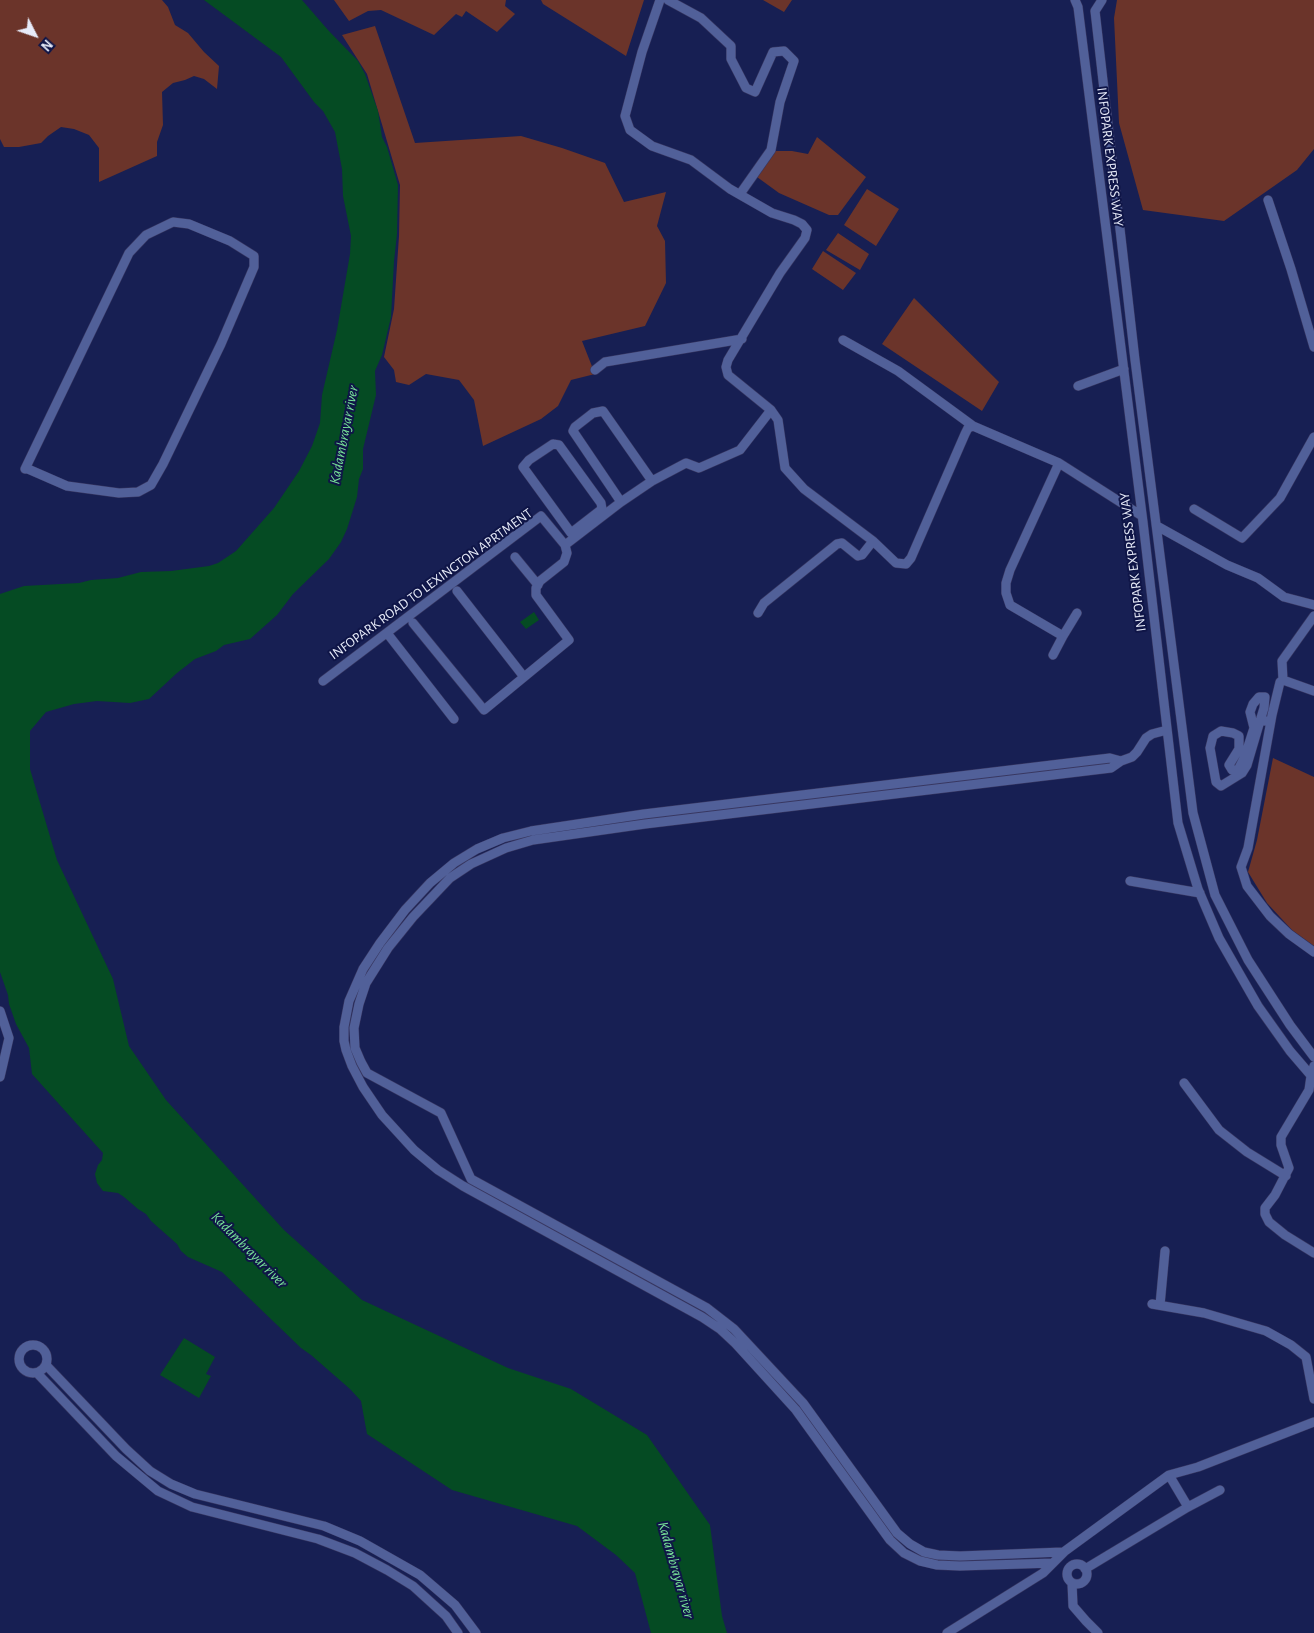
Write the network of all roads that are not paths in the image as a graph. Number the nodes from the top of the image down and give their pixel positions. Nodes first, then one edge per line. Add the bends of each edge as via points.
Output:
1 (660, 0) edge
2 (668, 0) edge
3 (1102, 0) edge
4 (1076, 2) edge
5 (1095, 11) junction
6 (740, 194) junction
7 (1268, 200) dead end
8 (742, 339) junction
9 (842, 340) dead end
10 (1314, 347) edge
11 (1124, 369) junction
12 (595, 370) dead end
13 (1078, 386) dead end
14 (771, 410) junction
15 (973, 426) junction
16 (1314, 437) edge
17 (1059, 463) junction
18 (26, 469) joint
19 (652, 481) junction
20 (621, 502) junction
21 (1194, 509) dead end
22 (1142, 516) junction
23 (1157, 526) junction
24 (573, 535) junction
25 (873, 541) junction
26 (565, 545) junction
27 (515, 557) dead end
28 (538, 585) junction
29 (457, 591) dead end
30 (1314, 604) edge
31 (758, 613) dead end
32 (1077, 613) dead end
33 (1314, 616) edge
34 (413, 623) dead end
35 (387, 633) junction
36 (1064, 636) junction
37 (1053, 655) dead end
38 (524, 677) junction
39 (1284, 680) junction
40 (322, 681) dead end
41 (1314, 692) edge
42 (454, 719) dead end
43 (1260, 721) junction
44 (1271, 721) junction
45 (1167, 730) junction
46 (1121, 761) junction
47 (1130, 881) dead end
48 (1200, 893) junction
49 (1314, 952) edge
50 (0, 1011) edge
51 (1314, 1057) edge
52 (1314, 1066) edge
53 (0, 1076) edge
54 (1312, 1078) edge
55 (1184, 1082) dead end
56 (1286, 1176) junction
57 (1165, 1251) dead end
58 (1314, 1253) edge
59 (46, 1365) junction
60 (37, 1372) junction
61 (1314, 1399) edge
62 (1314, 1422) edge
63 (1169, 1475) junction
64 (1220, 1490) dead end
65 (1188, 1507) junction
66 (1064, 1552) junction
67 (393, 1558) junction
68 (1053, 1562) junction
69 (1069, 1569) junction
70 (388, 1570) junction
71 (1085, 1570) junction
72 (1072, 1583) junction
73 (458, 1633) edge
74 (476, 1633) edge
75 (946, 1633) edge
76 (1098, 1633) edge

1 - 6 street via 625,116 630,130 652,146 691,160
2 - 6 street via 701,18 730,46 731,59 746,88 755,92 773,52 784,51 794,61 780,102 770,150
3 - 5 street
4 - 5 street, INFOPARK EXPRESS WAY via 1085,12
4 - 11 street, INFOPARK EXPRESS WAY
5 - 23 street, INFOPARK EXPRESS WAY
6 - 8 street via 772,213 802,224 807,230
7 - 10 street
8 - 12 street via 605,362
8 - 14 street via 728,360 727,373
9 - 15 street via 898,371
11 - 13 street
11 - 22 street, INFOPARK EXPRESS WAY
14 - 19 street via 740,450 699,468 686,463
14 - 25 street via 778,420 785,468 804,489
15 - 17 street
15 - 25 street via 965,434 906,564 896,563
16 - 21 street via 1280,498 1242,538
17 - 22 street
17 - 36 street via 1010,570 1006,594 1010,605 1018,611
18 - 18 street via 129,253 146,235 173,222 188,224 230,241 254,256 254,267 221,344 151,485 138,492 119,493 67,486
19 - 20 street
19 - 20 street via 603,411 593,413 573,431
20 - 24 street
22 - 45 street, INFOPARK EXPRESS WAY
23 - 30 street via 1227,565 1258,578 1284,597
23 - 51 street, INFOPARK EXPRESS WAY via 1193,813 1215,895 1248,960
24 - 24 street via 524,467 553,444 559,445 601,503 602,509
24 - 26 street
25 - 31 street via 858,556 842,543 837,544 764,603
26 - 28 street via 564,562
26 - 35 street, INFOPARK ROAD TO LEXINGTON APRTMENT via 541,516
27 - 28 street
28 - 38 street via 536,595 570,640
29 - 38 street
32 - 36 street
33 - 39 street via 1282,661
34 - 38 street via 484,710
35 - 40 street, INFOPARK ROAD TO LEXINGTON APRTMENT
35 - 42 street
36 - 37 street
39 - 41 street
39 - 44 street via 1280,682
43 - 43 street via 1247,765 1242,773 1221,786 1216,782 1210,754 1213,736 1222,731 1239,736 1239,749 1229,765 1232,770 1238,770 1254,728 1250,712 1259,697 1265,698
43 - 44 street
44 - 49 street via 1248,848 1241,867 1247,886 1270,916
45 - 46 street via 1146,738 1132,757
45 - 48 street, INFOPARK EXPRESS WAY via 1178,823
46 - 66 street via 1112,768 645,824 533,840 506,848 470,864 450,878 396,937 371,974 354,1028 355,1048 367,1073 441,1113 471,1179 707,1308 734,1329 804,1403 897,1533 910,1544 924,1552 945,1556
46 - 68 street via 1110,758 653,813 503,838 477,849 449,867 405,910 360,974 349,1001 344,1027 346,1050 363,1087 382,1115 414,1150 463,1186 720,1329 796,1410 890,1540 904,1553 937,1565
47 - 48 street
48 - 54 street, INFOPARK EXPRESS WAY via 1219,938 1254,999
50 - 53 street via 10,1038
52 - 54 street
54 - 56 street via 1306,1098 1282,1137 1281,1145 1289,1168
55 - 56 street via 1219,1130
56 - 58 street via 1265,1208 1265,1214 1269,1222 1285,1235
57 - 61 street via 1156,1305 1204,1313 1266,1331 1291,1345 1306,1357
59 - 60 street
59 - 60 street via 46,1353 41,1347 25,1346 19,1356 20,1364 29,1372
59 - 67 street via 126,1449 150,1471 171,1484 196,1494 324,1526
60 - 70 street via 116,1456 158,1491 192,1507 318,1539
62 - 63 street
63 - 65 street
63 - 66 street
64 - 65 street
65 - 71 street
66 - 68 street
67 - 70 street
67 - 74 street via 420,1575 455,1605
68 - 69 street
68 - 75 street via 1043,1573
69 - 71 street via 1077,1564
69 - 72 street via 1067,1575
70 - 73 street via 446,1616
71 - 72 street via 1084,1581
72 - 76 street via 1073,1606

